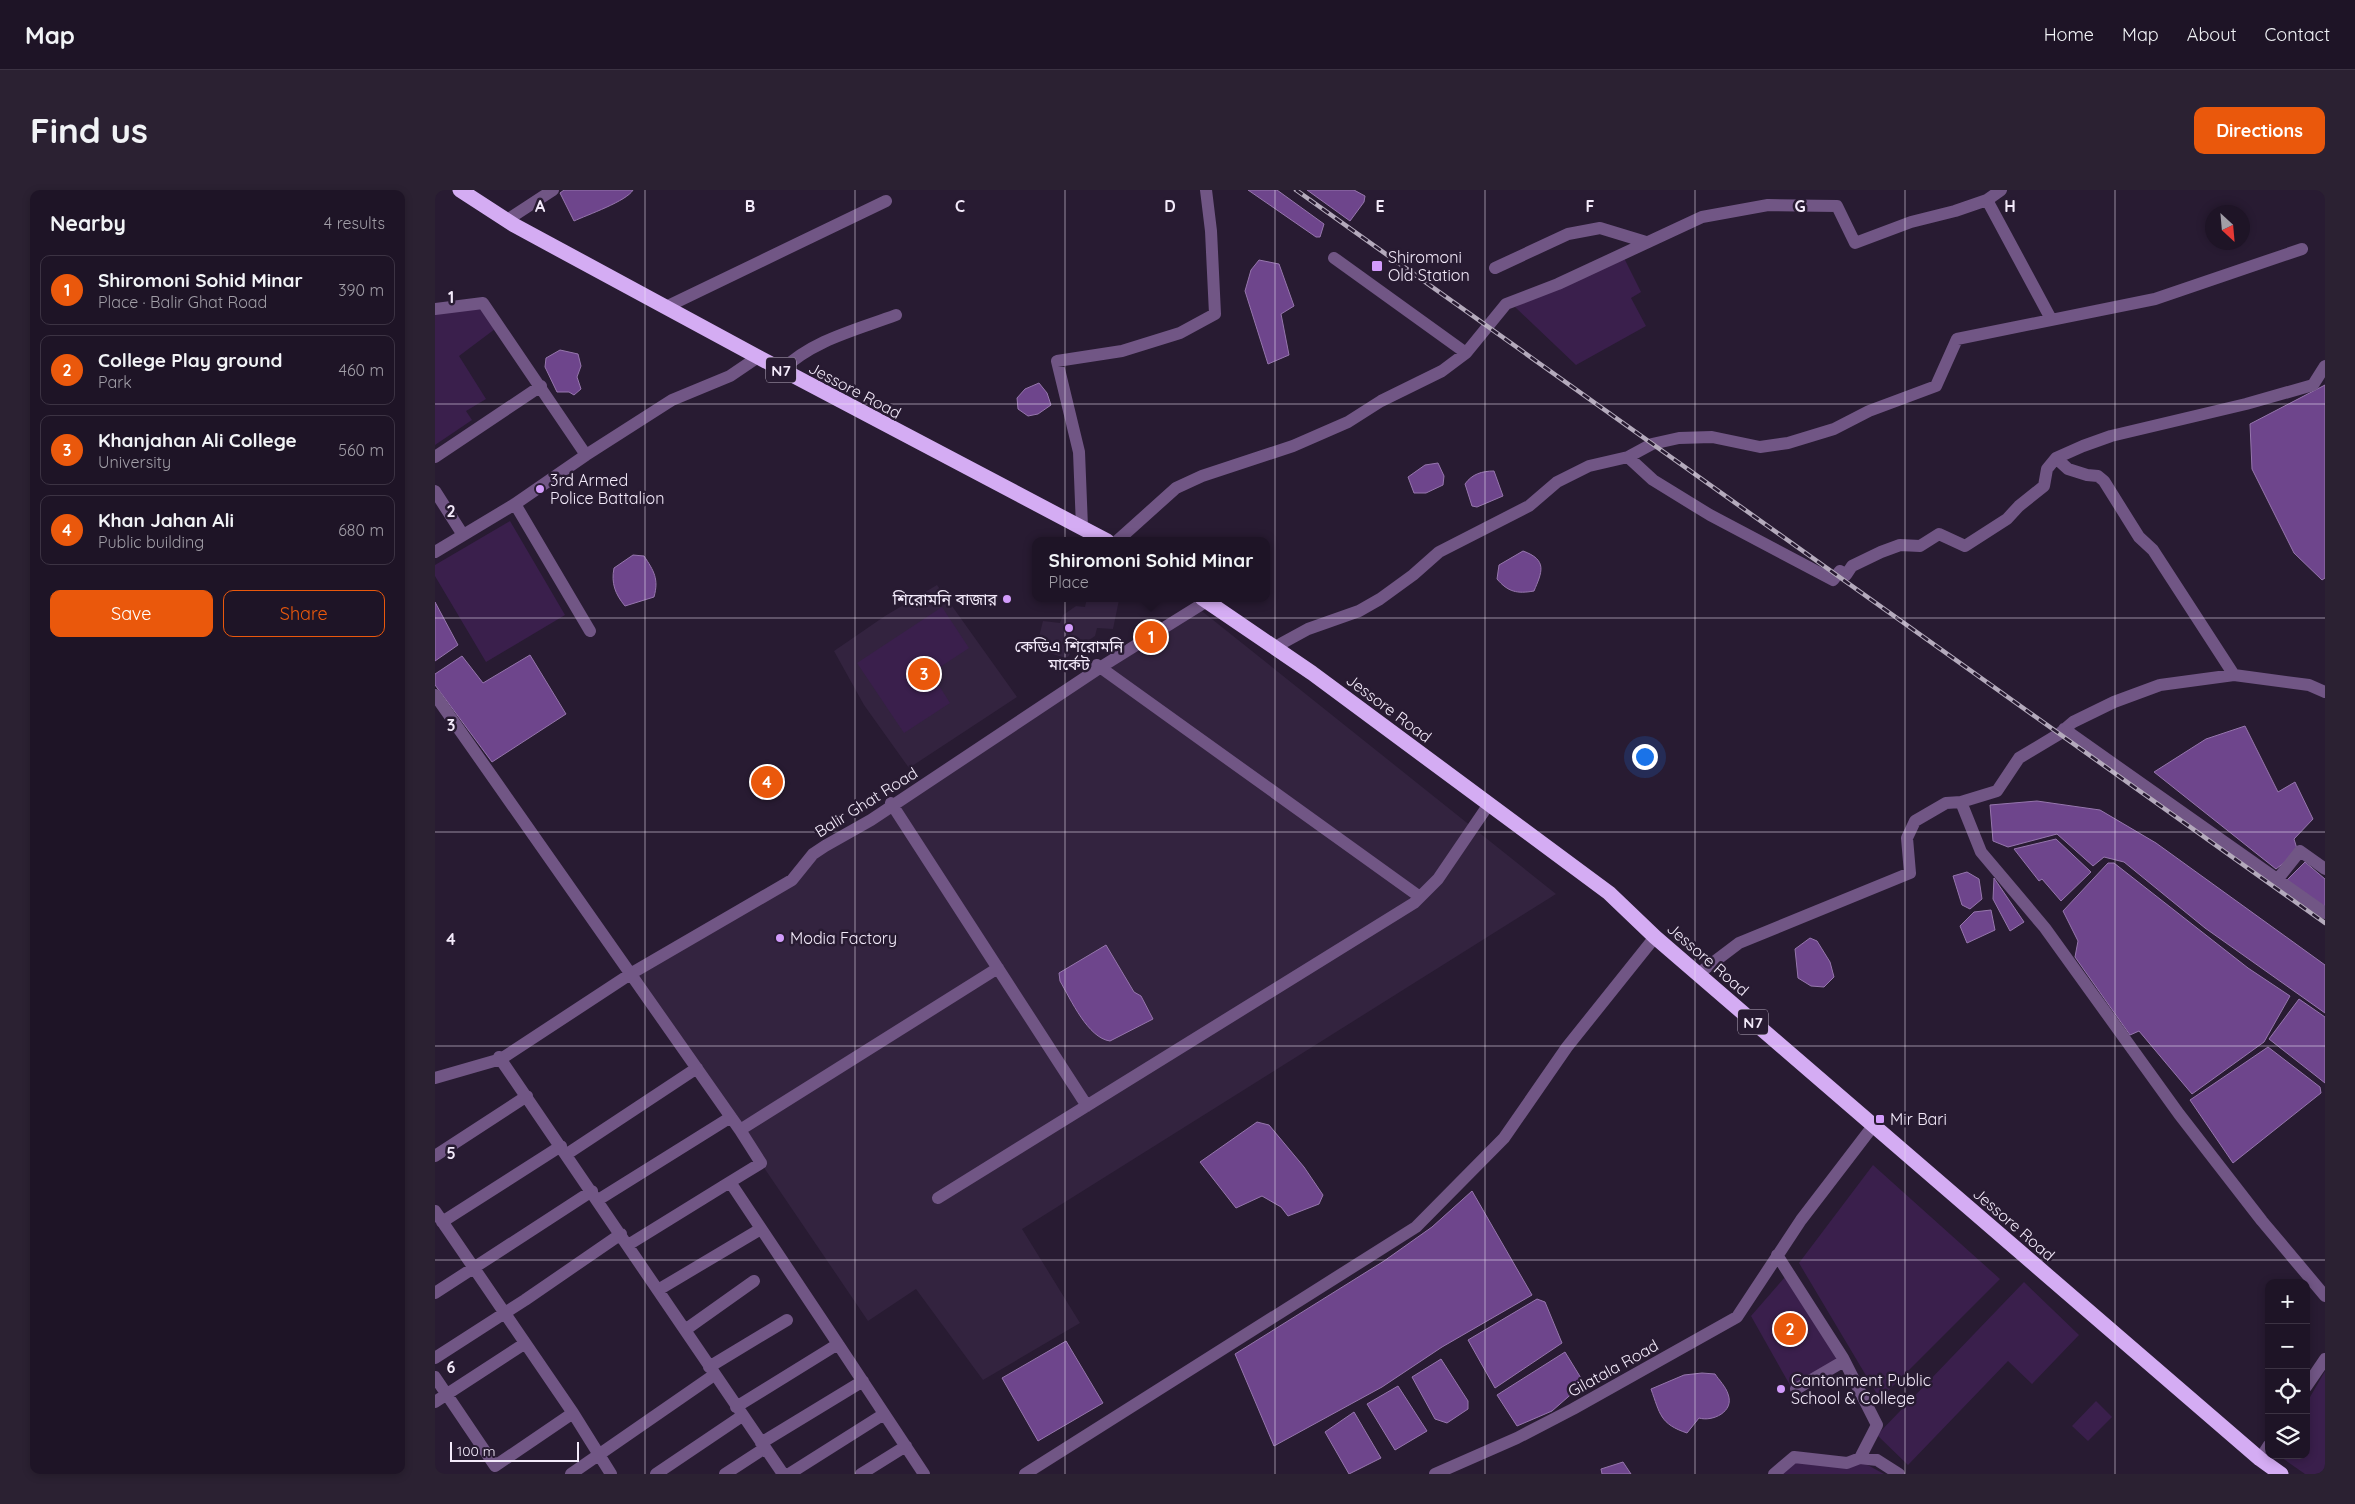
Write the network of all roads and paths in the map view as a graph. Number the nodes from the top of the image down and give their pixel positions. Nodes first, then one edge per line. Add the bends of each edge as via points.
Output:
1 (460, 190) edge
2 (553, 190) edge
3 (1206, 190) edge
4 (2001, 190) edge
5 (1987, 200) junction
6 (886, 201) dead end
7 (507, 220) junction
8 (1646, 242) junction
9 (2302, 249) dead end
10 (1334, 258) dead end
11 (1495, 268) dead end
12 (666, 307) junction
13 (435, 310) edge
14 (896, 315) dead end
15 (2051, 319) junction
16 (1466, 353) junction
17 (758, 357) junction
18 (2325, 366) edge
19 (782, 370) junction
20 (541, 386) junction
21 (586, 455) junction
22 (435, 457) edge
23 (1628, 457) junction
24 (2056, 458) junction
25 (435, 491) edge
26 (515, 504) junction
27 (1082, 527) junction
28 (463, 534) junction
29 (1100, 537) edge
30 (1121, 537) edge
31 (435, 552) edge
32 (1201, 602) edge
33 (1207, 602) edge
34 (590, 631) dead end
35 (1275, 648) junction
36 (1099, 666) junction
37 (2234, 675) junction
38 (2325, 692) edge
39 (435, 695) edge
40 (2064, 729) junction
41 (1961, 802) junction
42 (1489, 804) junction
43 (891, 805) junction
44 (2325, 869) edge
45 (2277, 880) junction
46 (1420, 896) junction
47 (2325, 913) edge
48 (1655, 937) junction
49 (998, 968) junction
50 (631, 972) junction
51 (1698, 974) junction
52 (500, 1058) junction
53 (697, 1068) junction
54 (435, 1074) edge
55 (435, 1078) edge
56 (527, 1096) junction
57 (1087, 1106) junction
58 (731, 1117) junction
59 (1873, 1126) junction
60 (740, 1130) junction
61 (564, 1150) junction
62 (435, 1156) edge
63 (730, 1182) junction
64 (595, 1196) junction
65 (938, 1198) dead end
66 (435, 1211) edge
67 (442, 1222) junction
68 (759, 1230) junction
69 (624, 1239) junction
70 (1777, 1255) junction
71 (473, 1268) junction
72 (754, 1281) dead end
73 (658, 1290) junction
74 (435, 1294) edge
75 (2325, 1296) edge
76 (504, 1314) junction
77 (787, 1320) dead end
78 (685, 1330) junction
79 (524, 1344) junction
80 (838, 1344) junction
81 (435, 1358) edge
82 (2325, 1359) edge
83 (1844, 1362) junction
84 (712, 1371) junction
85 (435, 1378) edge
86 (863, 1381) junction
87 (2310, 1382) edge
88 (1796, 1389) dead end
89 (447, 1395) junction
90 (435, 1402) edge
91 (739, 1411) junction
92 (573, 1414) junction
93 (884, 1414) junction
94 (763, 1445) junction
95 (906, 1446) junction
96 (2265, 1451) edge
97 (599, 1455) junction
98 (1861, 1458) junction
99 (2260, 1458) junction
100 (1033, 1472) edge
101 (571, 1474) edge
102 (611, 1474) edge
103 (656, 1474) edge
104 (725, 1474) edge
105 (783, 1474) edge
106 (789, 1474) edge
107 (861, 1474) edge
108 (924, 1474) edge
109 (1435, 1474) edge
110 (1774, 1474) edge
111 (1899, 1474) edge
112 (2281, 1474) edge

1 - 7 highway, Jessore Road / N7
2 - 7 street
3 - 27 street via 1215,314 1180,333 1122,351 1057,361 1079,452
4 - 5 street
5 - 8 street via 1855,242 1837,206 1768,206 1702,217
5 - 15 street
6 - 12 street
7 - 12 highway, Jessore Road / N7
8 - 11 street via 1600,228 1569,234
8 - 16 street via 1559,284 1507,304
9 - 15 street via 2155,299
10 - 16 street
12 - 17 highway, Jessore Road / N7
13 - 20 street via 483,303
14 - 19 street via 813,346
15 - 23 street via 1957,339 1936,386 1869,411 1834,429 1788,443 1760,447 1712,438 1679,438 1651,444
16 - 30 street via 1442,371 1381,401 1348,422 1293,446 1202,476 1176,488
17 - 19 highway, Jessore Road / N7
17 - 21 street via 729,376 672,400
18 - 24 street via 2313,385 2111,436
19 - 27 highway, Jessore Road / N7
20 - 21 street
20 - 22 street
21 - 26 street
23 - 24 street via 1653,480 1710,515 1833,580 1840,571 1846,575 1852,566 1881,552 1901,544 1920,546 1939,534 1965,546 2007,519 2044,486 2047,469
23 - 35 street via 1589,466 1557,482 1529,506 1439,552 1380,599 1359,611 1308,629
24 - 37 street via 2067,469 2098,476 2104,481
25 - 28 street
26 - 28 street
26 - 34 street
27 - 29 highway, Jessore Road / N7
28 - 31 street
32 - 36 street, Balir Ghat Road
33 - 35 highway, Jessore Road / N7
35 - 42 highway, Jessore Road / N7
36 - 43 street, Balir Ghat Road
36 - 46 street
37 - 38 street via 2309,685
37 - 40 street via 2160,685 2114,702
39 - 50 street
40 - 41 street via 2019,758 1997,792
40 - 45 street
41 - 51 street via 1946,803 1915,821 1907,838 1910,873 1739,943
41 - 75 street via 1981,852 2045,928 2185,1122
42 - 46 street via 1438,879
42 - 48 highway, Jessore Road / N7 via 1609,893
43 - 49 street
43 - 50 street, Balir Ghat Road via 810,851 789,878
44 - 45 street via 2300,851
45 - 47 street
46 - 57 street via 1365,936
48 - 51 highway, Jessore Road / N7
48 - 100 street via 1567,1047 1504,1138 1416,1227
49 - 57 street
49 - 60 street
50 - 52 street, Balir Ghat Road
50 - 53 street
51 - 59 highway, Jessore Road / N7
52 - 54 street, Balir Ghat Road
52 - 55 street, Balir Ghat Road
52 - 56 street
53 - 58 street
53 - 61 street
56 - 61 street
56 - 62 street
57 - 65 street
58 - 60 street
58 - 64 street
59 - 70 street, Gilatala Road
59 - 99 highway, Jessore Road / N7
60 - 63 street via 761,1163
61 - 64 street
61 - 67 street
63 - 68 street
63 - 69 street
64 - 69 street
64 - 71 street
66 - 67 street
67 - 71 street
68 - 73 street
68 - 80 street
69 - 73 street
69 - 76 street
70 - 83 street
70 - 109 street, Gilatala Road via 1737,1317 1517,1438
71 - 74 street
71 - 76 street
72 - 78 street
73 - 78 street
76 - 79 street
76 - 81 street
77 - 84 street
78 - 84 street
79 - 89 street
79 - 92 street
80 - 86 street
80 - 91 street
82 - 87 street
83 - 88 street
83 - 98 street via 1877,1425
84 - 91 street
84 - 97 street
85 - 89 street
86 - 93 street
86 - 94 street
89 - 90 street
89 - 92 street via 495,1466
91 - 94 street
91 - 103 street
92 - 97 street
93 - 95 street
93 - 106 street
94 - 104 street
94 - 105 street
95 - 107 street
95 - 108 street
96 - 99 street
97 - 101 street
97 - 102 street
98 - 110 street via 1847,1463 1794,1456
98 - 111 street via 1877,1460
99 - 112 highway, Jessore Road / N7

